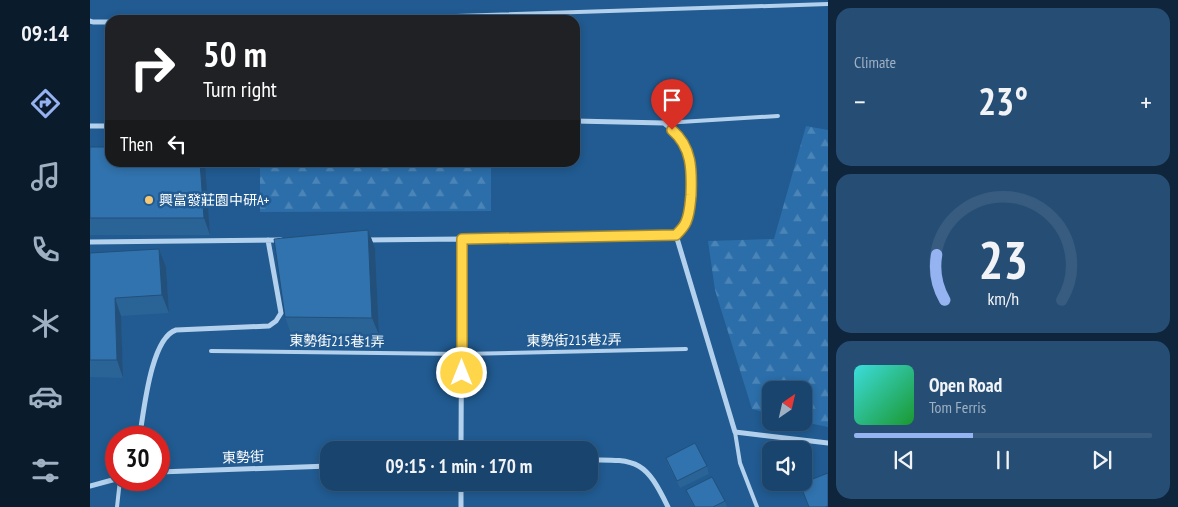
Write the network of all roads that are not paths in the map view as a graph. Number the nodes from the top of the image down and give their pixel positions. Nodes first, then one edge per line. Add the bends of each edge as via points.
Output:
1 (828, 4) edge
2 (488, 15) edge
3 (90, 20) edge
4 (105, 22) edge
5 (778, 116) dead end
6 (580, 121) edge
7 (664, 123) junction
8 (90, 126) edge
9 (105, 126) edge
10 (676, 235) junction
11 (462, 239) junction
12 (268, 240) junction
13 (287, 240) edge
14 (355, 240) edge
15 (90, 242) edge
16 (686, 349) dead end
17 (212, 351) dead end
18 (462, 354) junction
19 (141, 426) edge
20 (735, 432) junction
21 (461, 441) edge
22 (828, 443) edge
23 (598, 460) edge
24 (320, 466) edge
25 (170, 472) edge
26 (105, 482) edge
27 (90, 486) edge
28 (119, 491) edge
29 (461, 491) edge
30 (117, 507) edge
31 (461, 507) edge
32 (668, 507) edge
33 (757, 507) edge

1 - 2 lane
3 - 4 street
5 - 7 lane
6 - 7 street
7 - 10 street via 680,136 692,169 690,212
8 - 9 street
10 - 11 street
10 - 20 street
11 - 14 street
11 - 18 street
12 - 13 street
12 - 15 street
12 - 19 street via 281,313 276,321 269,326 170,332 160,345 148,382
16 - 18 lane, 東勢街215巷2弄
17 - 18 lane, 東勢街215巷1弄
18 - 21 street
20 - 22 street
20 - 33 lane via 740,463
23 - 32 street via 619,459 638,465 655,480
24 - 25 street, 東勢街
26 - 27 street
28 - 30 lane
29 - 31 street

